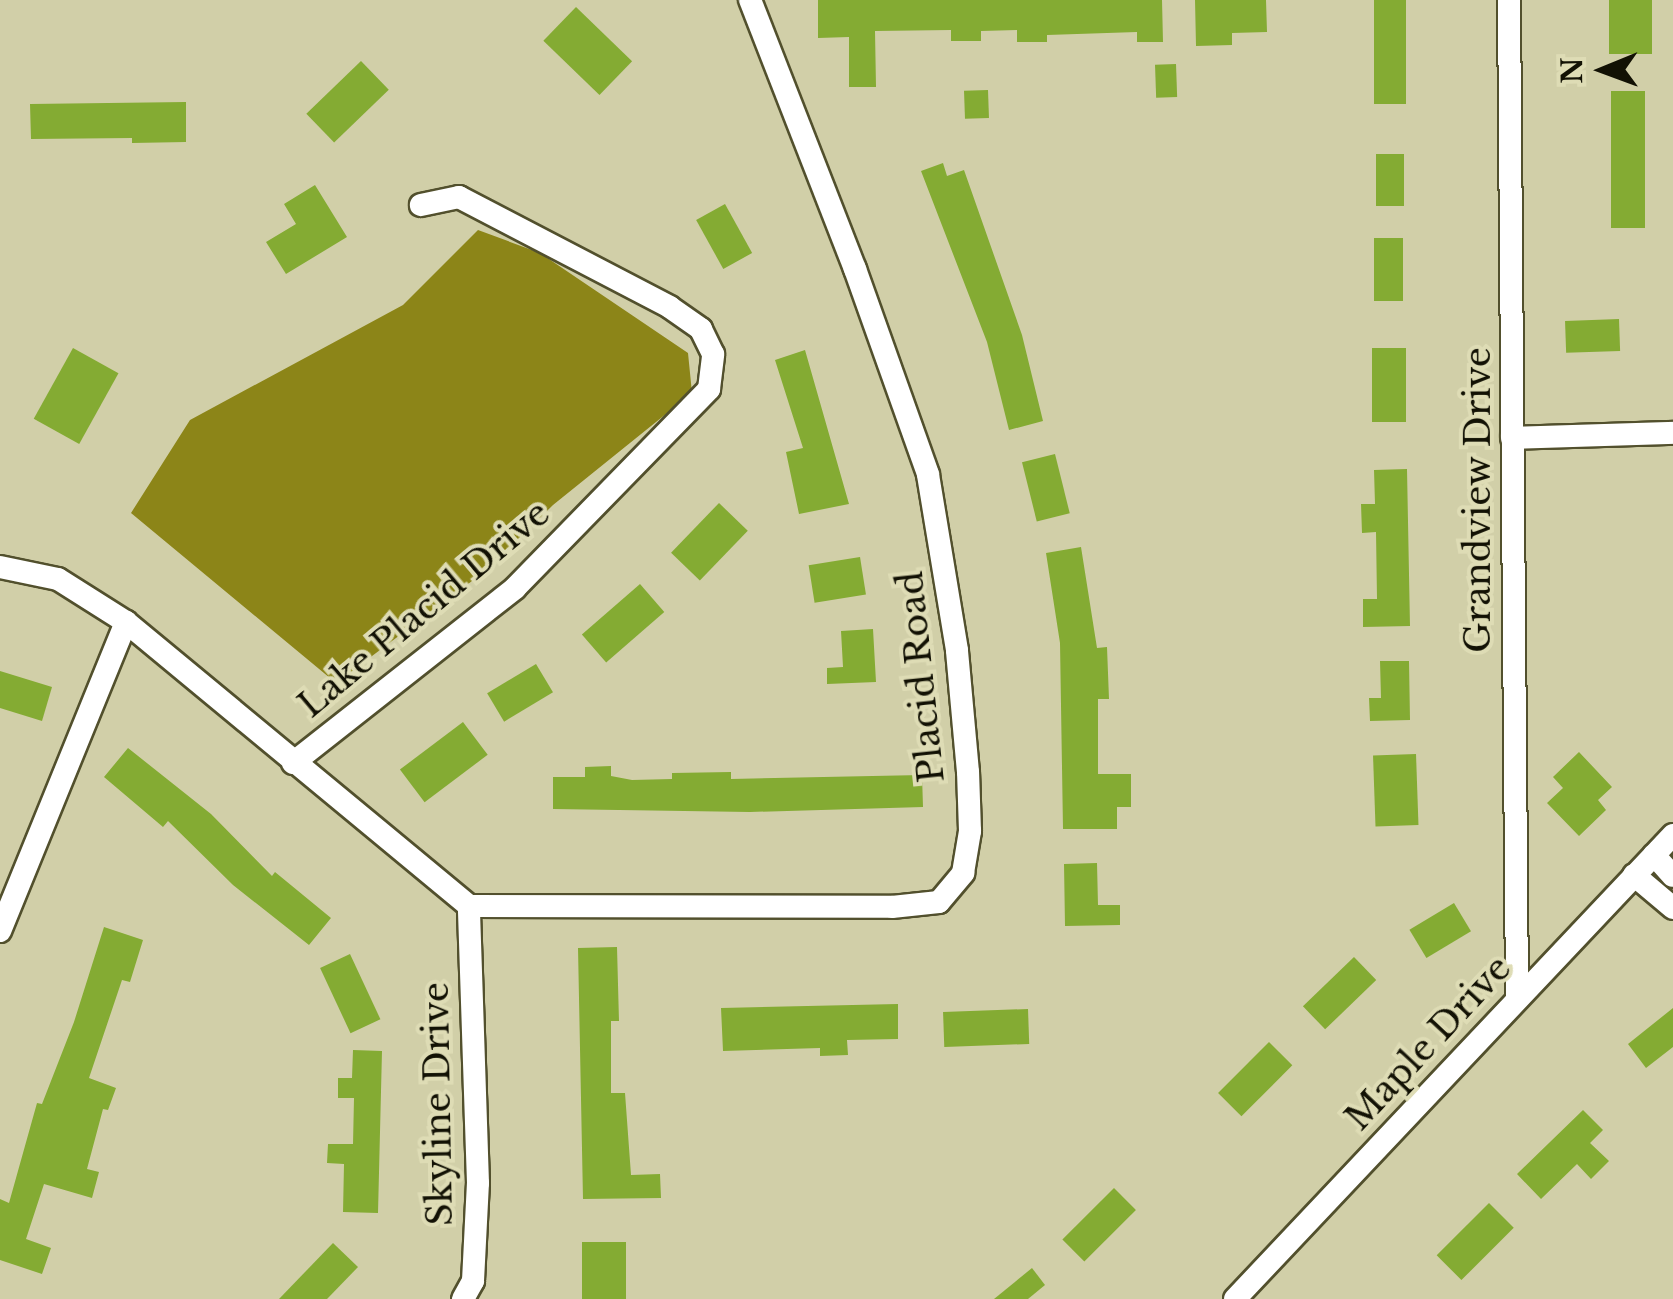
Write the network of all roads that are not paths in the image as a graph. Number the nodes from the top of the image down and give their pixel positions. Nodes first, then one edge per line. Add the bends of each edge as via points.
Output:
1 (750, 0) edge
2 (1509, 0) edge
3 (420, 205) dead end
4 (1673, 433) edge
5 (1512, 438) junction
6 (0, 567) edge
7 (126, 622) junction
8 (293, 763) junction
9 (1673, 836) edge
10 (1654, 855) junction
11 (1634, 875) junction
12 (1673, 876) edge
13 (469, 906) junction
14 (1673, 908) edge
15 (0, 931) edge
16 (1517, 999) junction
17 (463, 1299) edge
18 (1235, 1299) edge

1 - 13 street, Placid Road via 928,474 962,702 970,831 963,873 939,902 892,907
2 - 5 street, Grandview Drive
3 - 8 street, Lake Placid Drive via 460,197 670,306 701,330 713,354 709,389 515,588
4 - 5 street
5 - 16 street, Grandview Drive
6 - 7 street via 58,580
7 - 8 street
7 - 15 street
8 - 13 street
9 - 10 street, Maple Drive
10 - 11 street, Maple Drive
10 - 12 street
11 - 14 street
11 - 16 street, Maple Drive
13 - 17 street, Skyline Drive via 478,1183 474,1282
16 - 18 street, Maple Drive

